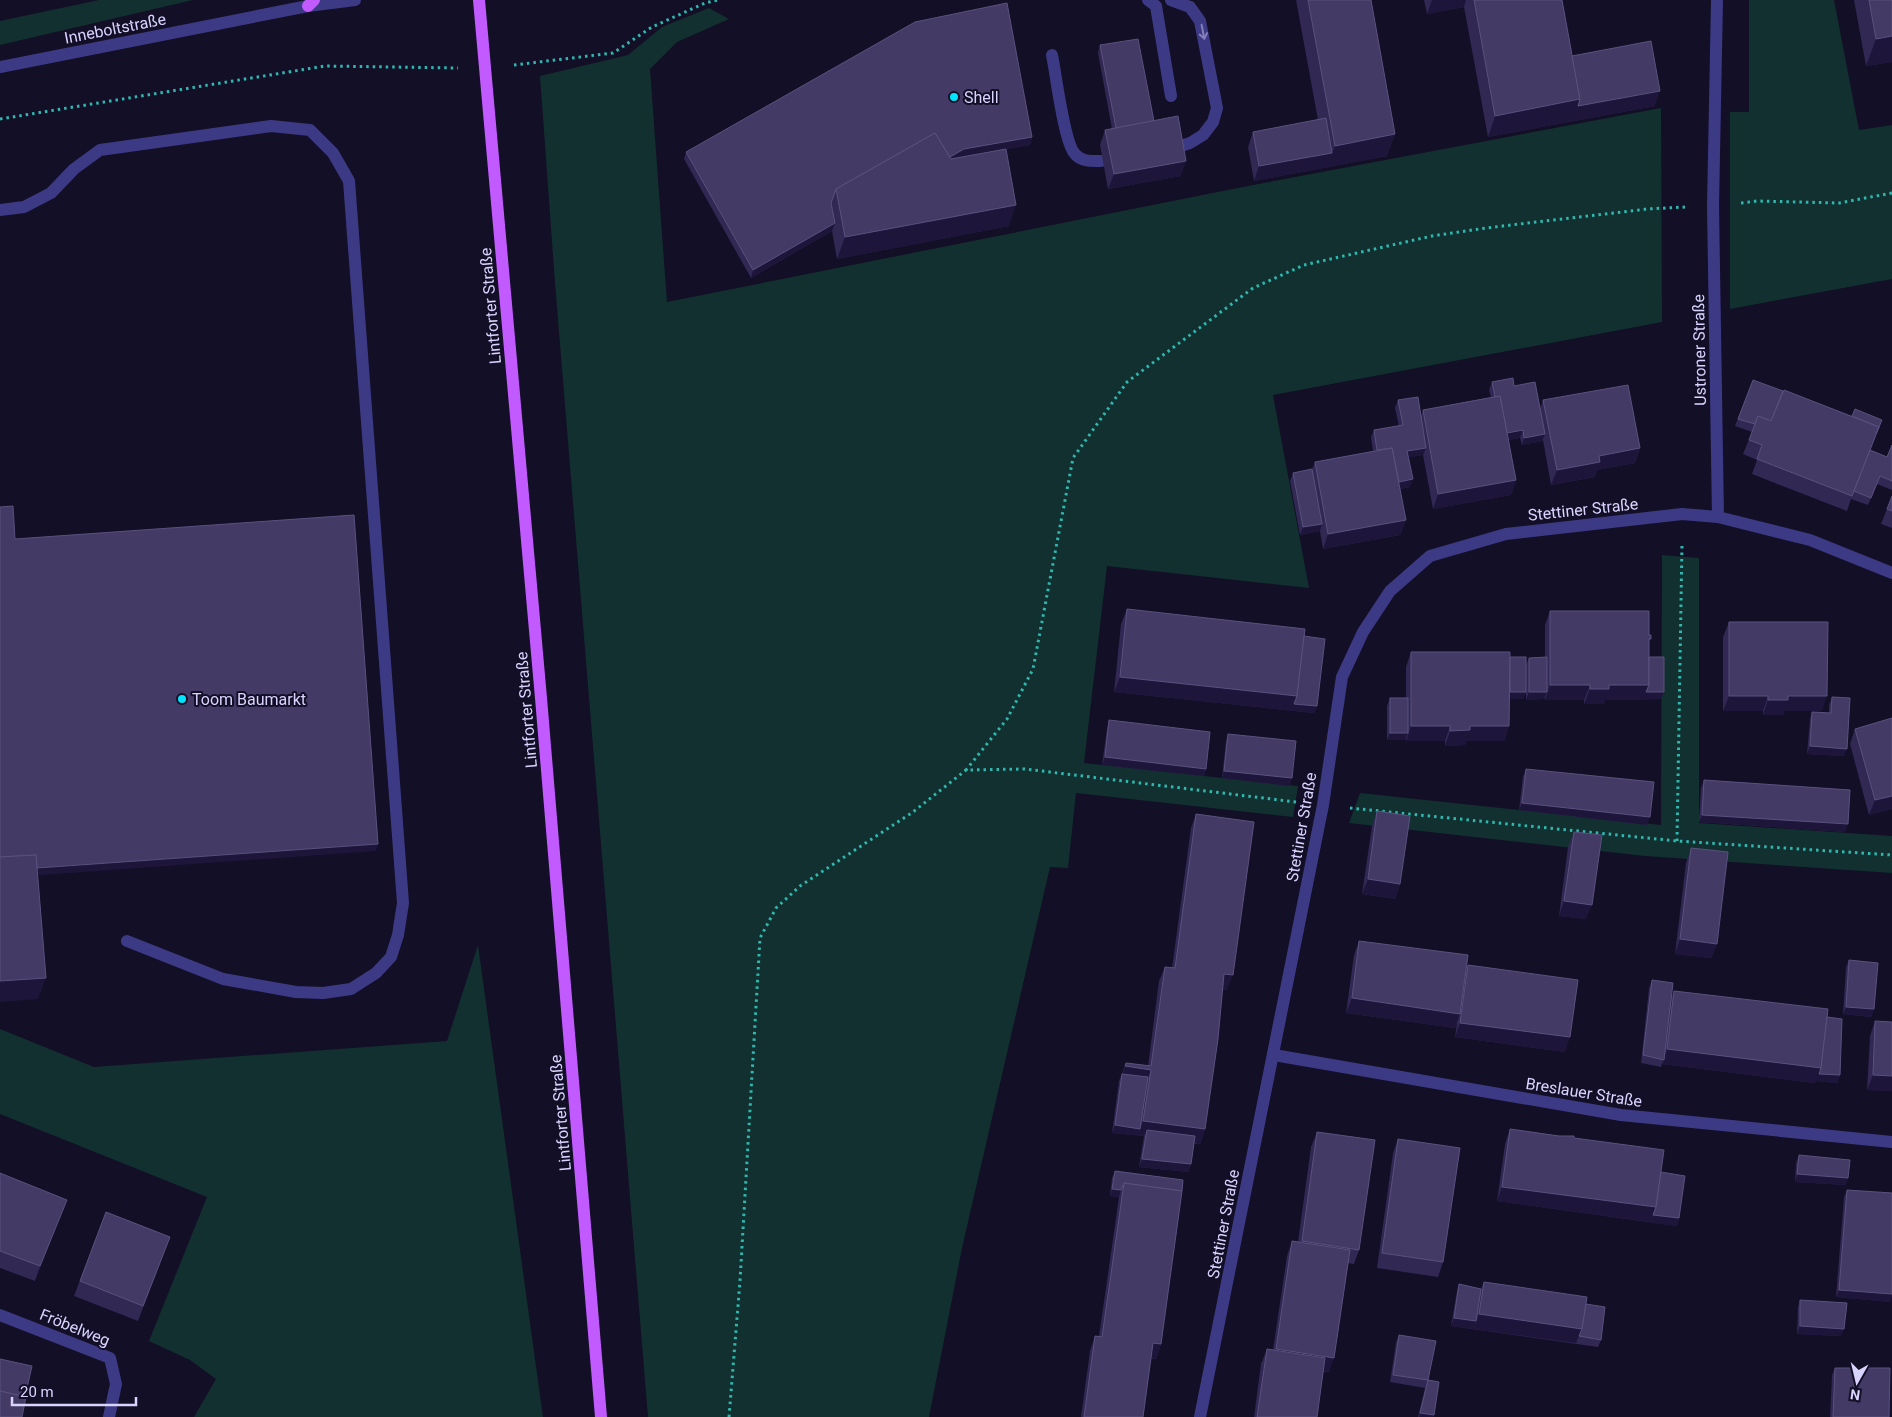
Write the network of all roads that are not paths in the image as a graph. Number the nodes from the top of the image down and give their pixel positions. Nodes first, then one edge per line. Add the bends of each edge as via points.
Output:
1 (355, 0) edge
2 (479, 0) edge
3 (1148, 0) edge
4 (1171, 0) edge
5 (1717, 0) edge
6 (311, 3) edge
7 (1052, 55) dead end
8 (0, 67) edge
9 (1171, 96) dead end
10 (1178, 147) edge
11 (1101, 161) dead end
12 (0, 210) edge
13 (1718, 517) junction
14 (1892, 573) edge
15 (127, 941) dead end
16 (1274, 1055) junction
17 (1892, 1142) edge
18 (0, 1315) edge
19 (109, 1417) edge
20 (602, 1417) edge
21 (1200, 1417) edge

1 - 6 street, Inneboltstraße
2 - 20 main road, Lintforter Straße
3 - 9 street via 1156,6
4 -> 10 street via 1190,7 1200,21 1217,108 1213,122 1203,135
5 - 13 street, Ustroner Straße via 1714,206
6 - 8 street, Inneboltstraße
7 - 11 street via 1071,147 1075,154 1087,161
12 - 15 street via 24,207 51,193 74,169 100,150 271,126 310,130 333,153 348,181 403,903 398,935 391,956 376,973 351,989 323,993 296,992 223,979
13 - 14 street via 1810,540
13 - 16 street, Stettiner Straße via 1682,514 1506,534 1430,556 1390,590 1363,632 1342,677 1323,805
16 - 17 street, Breslauer Straße via 1621,1116
16 - 21 street, Stettiner Straße
18 - 19 street, Fröbelweg via 110,1358 116,1384

